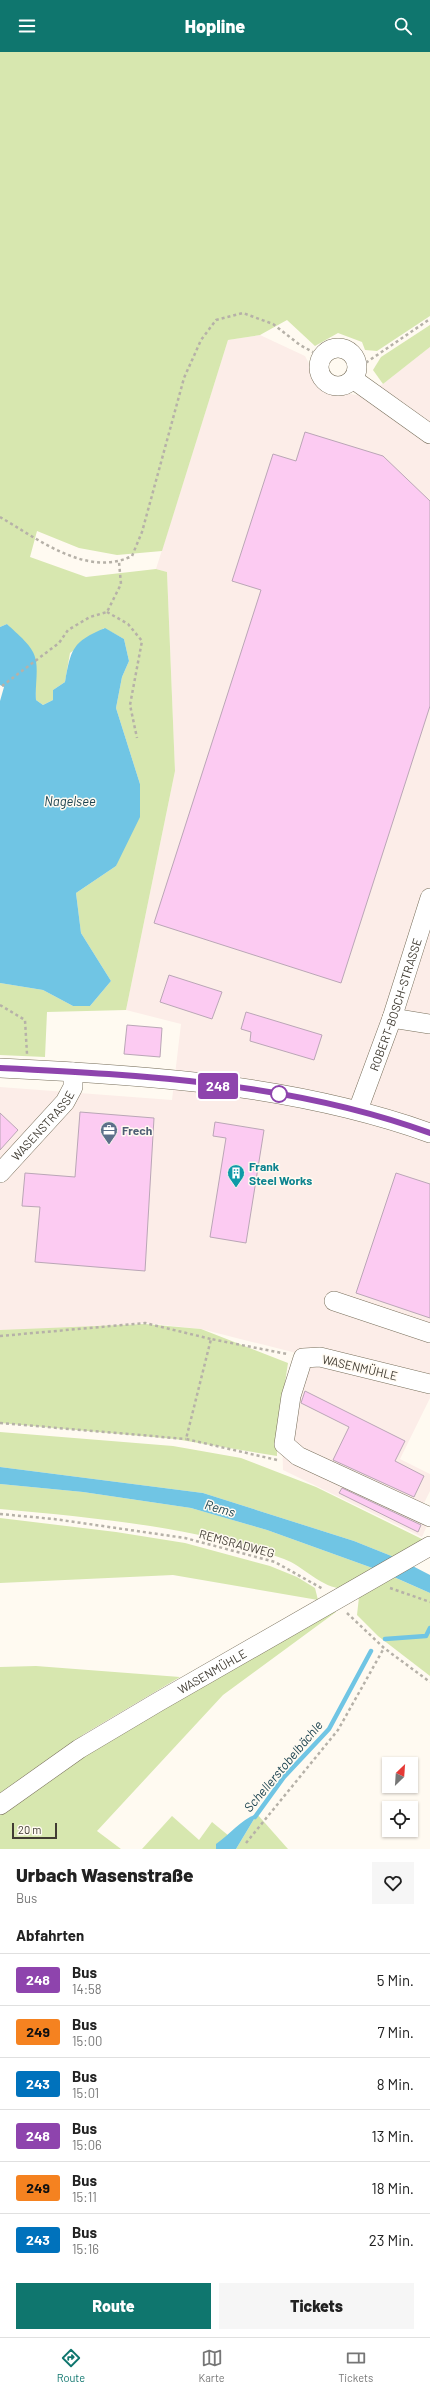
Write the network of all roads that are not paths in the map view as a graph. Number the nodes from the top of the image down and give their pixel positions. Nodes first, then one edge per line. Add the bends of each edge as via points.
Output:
1 (356, 373) junction
2 (430, 434) edge
3 (430, 898) edge
4 (392, 1018) junction
5 (430, 1024) edge
6 (0, 1068) edge
7 (73, 1072) junction
8 (358, 1110) junction
9 (430, 1134) edge
10 (0, 1173) edge
11 (334, 1301) dead end
12 (430, 1333) edge
13 (430, 1384) edge
14 (430, 1517) edge
15 (427, 1548) edge
16 (0, 1805) edge

1 - 1 street via 342,386 330,384 320,375 319,362 332,349 344,349 354,356
1 - 2 street
3 - 4 street, ROBERT-BOSCH-STRASSE
4 - 5 street
4 - 8 street, ROBERT-BOSCH-STRASSE
6 - 7 street, WASENSTRASSE
7 - 8 street, WASENSTRASSE via 240,1088 296,1096
7 - 10 street, WASENSTRASSE via 73,1087 65,1102
8 - 9 street, WASENSTRASSE
11 - 12 street
13 - 14 street, WASENMÜHLE via 320,1357 303,1358 291,1396 284,1444 298,1456
15 - 16 street, WASENMÜHLE via 158,1702 80,1749

